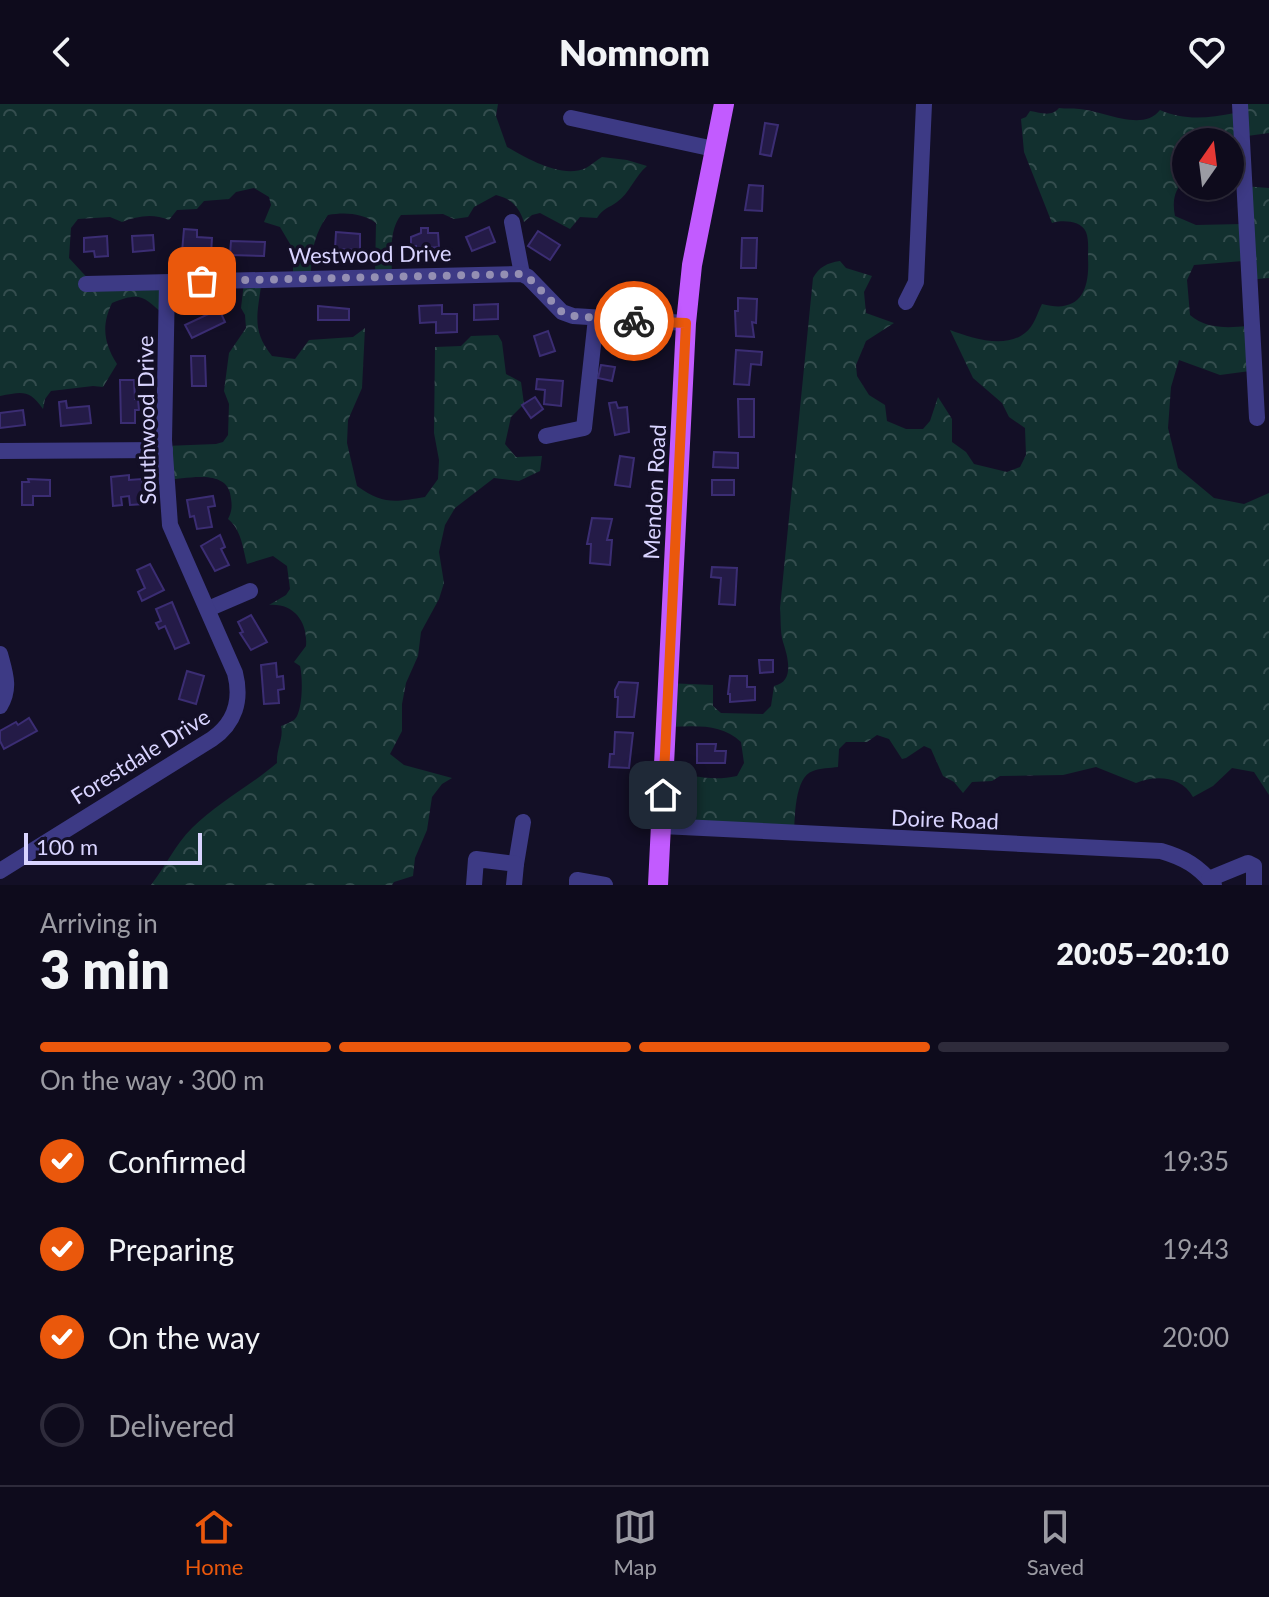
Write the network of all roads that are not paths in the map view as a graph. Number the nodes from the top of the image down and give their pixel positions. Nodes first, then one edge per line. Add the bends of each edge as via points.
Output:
1 (724, 104) edge
2 (924, 104) edge
3 (1240, 104) edge
4 (571, 118) dead end
5 (714, 149) junction
6 (512, 222) dead end
7 (522, 274) junction
8 (167, 283) junction
9 (86, 284) dead end
10 (906, 302) dead end
11 (596, 318) junction
12 (686, 323) junction
13 (1257, 418) dead end
14 (546, 436) dead end
15 (165, 450) junction
16 (0, 451) edge
17 (250, 591) dead end
18 (208, 609) junction
19 (223, 641) joint
20 (0, 654) edge
21 (0, 706) edge
22 (523, 822) dead end
23 (662, 826) junction
24 (516, 864) junction
25 (0, 871) edge
26 (1212, 882) edge
27 (474, 885) edge
28 (514, 885) edge
29 (577, 885) edge
30 (605, 885) edge
31 (658, 885) edge
32 (1254, 885) edge

1 - 5 main road, Mendon Road
2 - 10 street via 916,282
3 - 13 street
4 - 5 street
5 - 12 main road, Mendon Road
6 - 7 street
7 - 8 street, Westwood Drive
7 - 11 street via 562,312
8 - 9 street, Westwood Drive
8 - 15 street, Southwood Drive
11 - 12 street
11 - 14 street via 584,428
12 - 23 main road, Mendon Road
15 - 16 street
15 - 18 street, Southwood Drive via 170,525
17 - 18 street
18 - 19 street, Southwood Drive
19 - 25 street, Forestdale Drive via 238,696 231,724
20 - 21 street via 8,682
22 - 24 street
23 - 26 street, Doire Road via 1161,851 1185,858
23 - 31 main road, Mendon Road
24 - 27 street via 476,859
24 - 28 street
26 - 32 street via 1248,863 1254,866
29 - 30 street via 577,880

